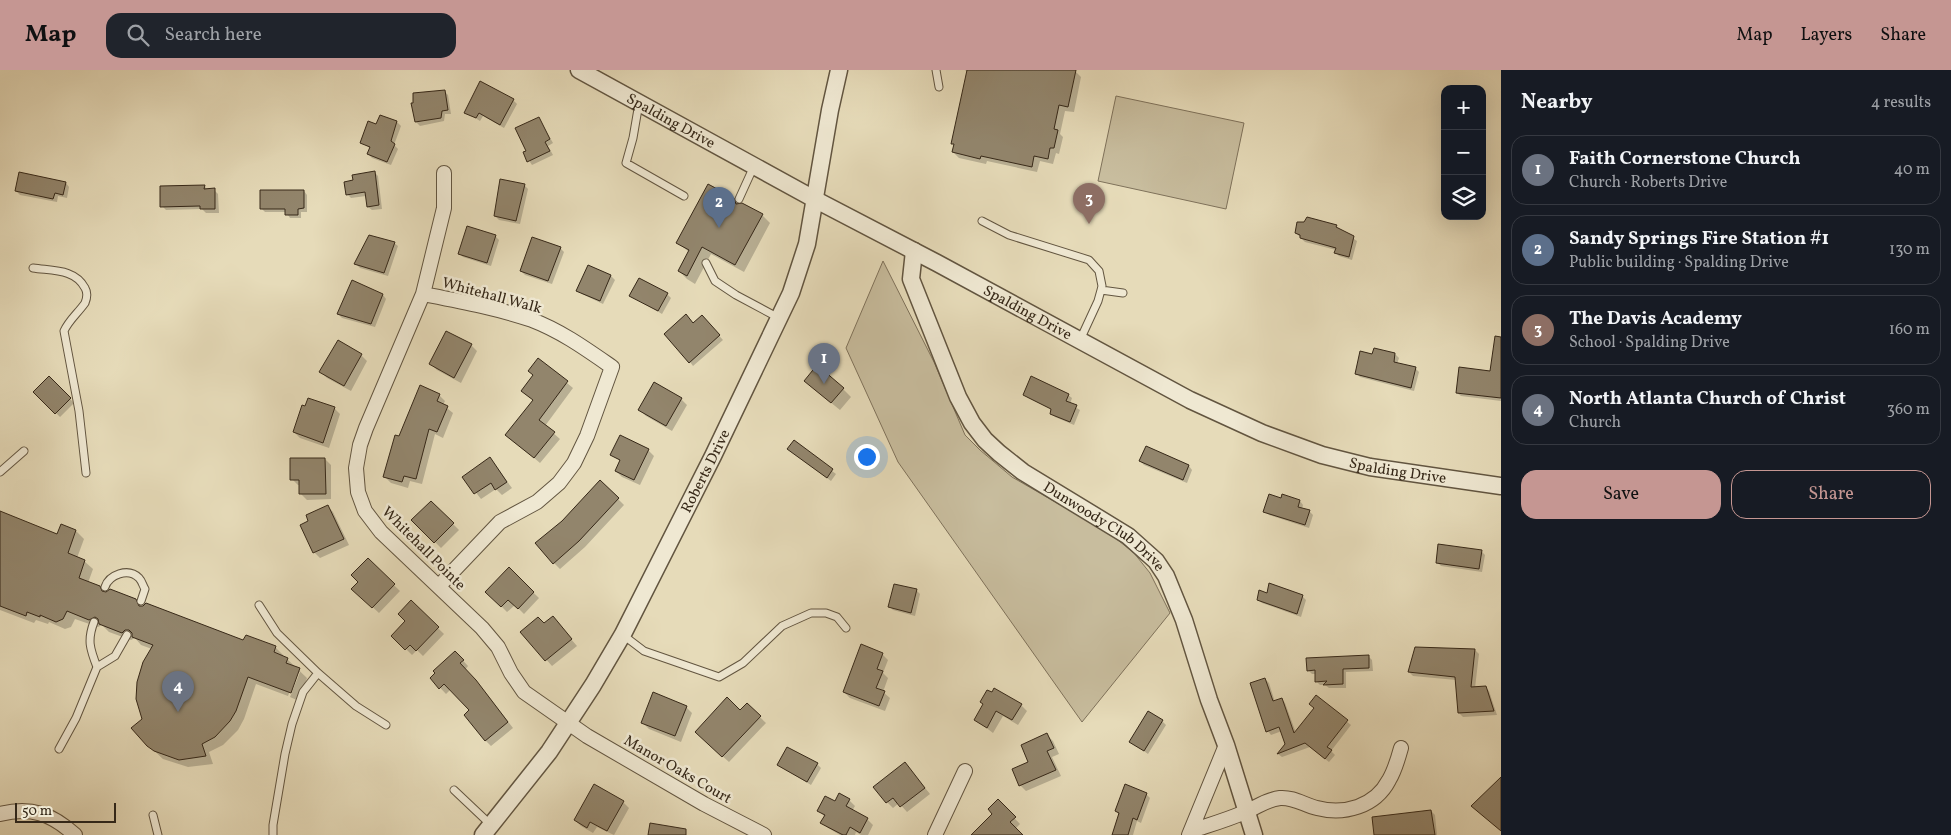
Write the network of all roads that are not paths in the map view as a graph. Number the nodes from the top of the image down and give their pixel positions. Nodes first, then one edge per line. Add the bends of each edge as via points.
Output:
1 (579, 70) edge
2 (839, 70) edge
3 (936, 70) edge
4 (939, 87) dead end
5 (639, 103) junction
6 (754, 166) junction
7 (444, 173) dead end
8 (684, 196) dead end
9 (739, 199) dead end
10 (816, 200) junction
11 (982, 221) dead end
12 (914, 251) junction
13 (706, 263) dead end
14 (33, 268) dead end
15 (1101, 290) junction
16 (1124, 293) dead end
17 (423, 294) junction
18 (779, 318) junction
19 (1080, 340) junction
20 (24, 452) dead end
21 (0, 472) edge
22 (86, 472) dead end
23 (1501, 486) edge
24 (439, 586) junction
25 (105, 587) dead end
26 (141, 602) dead end
27 (259, 605) dead end
28 (94, 622) dead end
29 (846, 628) dead end
30 (623, 634) junction
31 (127, 635) dead end
32 (97, 667) junction
33 (318, 674) junction
34 (386, 725) dead end
35 (573, 726) junction
36 (1226, 745) junction
37 (1401, 748) dead end
38 (59, 749) dead end
39 (965, 771) dead end
40 (454, 790) dead end
41 (1247, 812) junction
42 (0, 814) edge
43 (153, 816) dead end
44 (487, 830) edge
45 (1190, 833) edge
46 (76, 835) edge
47 (158, 835) edge
48 (274, 835) edge
49 (764, 835) edge
50 (935, 835) edge
51 (1254, 835) edge

1 - 5 street, Spalding Drive
2 - 10 street, Roberts Drive
3 - 4 lane
5 - 6 street, Spalding Drive
5 - 8 lane via 626,163
6 - 9 lane
6 - 10 street, Spalding Drive
7 - 17 street, Whitehall Pointe via 444,208
10 - 12 street, Spalding Drive
10 - 18 street, Roberts Drive via 800,267
11 - 15 lane via 1009,235 1089,260 1099,271
12 - 19 street, Spalding Drive
12 - 36 street, Dunwoody Club Drive via 910,279 958,397 972,423 992,447 1023,472 1128,536 1156,561 1177,603
13 - 18 lane via 715,281
14 - 22 lane via 69,272 81,281 87,292 86,301 64,331
15 - 16 lane
15 - 19 lane
17 - 24 street, Whitehall Pointe via 366,428 356,468 358,492 365,511 380,532
17 - 24 street, Whitehall Walk via 532,320 576,341 612,366 588,436 559,483 537,502 500,522
18 - 30 street, Roberts Drive
19 - 23 street, Spalding Drive via 1190,400 1275,439 1370,467
20 - 21 lane
24 - 35 street, Whitehall Pointe via 498,646 524,692
25 - 26 lane via 107,580 114,576 124,572 133,574 145,589
27 - 33 lane via 277,634
28 - 32 lane via 89,634 90,650
29 - 30 lane via 836,617 811,613 782,626 743,663 719,677 644,651
30 - 35 street, Roberts Drive
31 - 32 lane via 115,656
32 - 38 lane
33 - 34 lane via 356,706
33 - 48 lane via 303,692 292,724 273,825
35 - 44 street, Roberts Drive
35 - 49 street, Manor Oaks Court via 704,804
36 - 41 street, Dunwoody Club Drive
36 - 45 street
37 - 41 street via 1386,786 1374,799 1358,808 1328,811 1283,798 1262,802
39 - 50 street
40 - 44 lane
41 - 45 street
41 - 51 street, Dunwoody Club Drive
42 - 46 street via 31,810 51,817
43 - 47 lane

